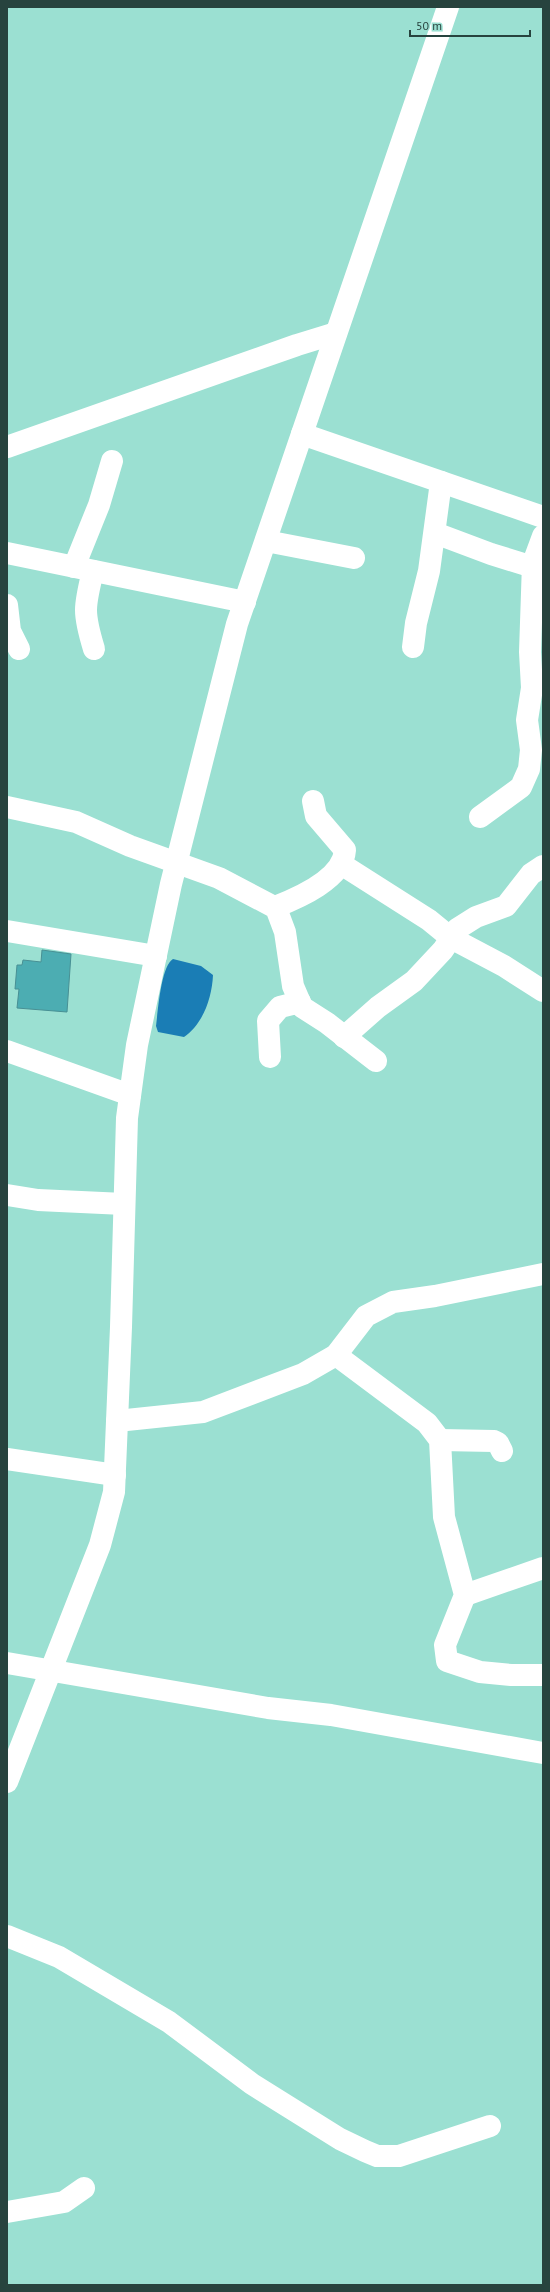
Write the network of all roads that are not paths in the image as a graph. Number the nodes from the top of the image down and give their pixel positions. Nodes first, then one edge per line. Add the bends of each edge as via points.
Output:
1 (448, 7) edge
2 (336, 333) junction
3 (302, 434) junction
4 (7, 448) edge
5 (112, 461) dead end
6 (441, 482) junction
7 (543, 517) edge
8 (435, 533) junction
9 (543, 536) edge
10 (266, 541) junction
11 (7, 553) edge
12 (354, 558) dead end
13 (533, 567) junction
14 (83, 569) junction
15 (245, 602) junction
16 (7, 606) edge
17 (413, 647) dead end
18 (19, 649) dead end
19 (94, 650) dead end
20 (312, 801) dead end
21 (7, 807) edge
22 (480, 817) dead end
23 (177, 862) junction
24 (340, 864) junction
25 (543, 866) edge
26 (275, 907) junction
27 (7, 931) edge
28 (451, 938) junction
29 (156, 956) junction
30 (543, 991) edge
31 (300, 1002) junction
32 (344, 1037) junction
33 (7, 1051) edge
34 (270, 1057) dead end
35 (376, 1061) dead end
36 (130, 1095) junction
37 (7, 1195) edge
38 (124, 1204) junction
39 (543, 1274) edge
40 (336, 1355) junction
41 (117, 1421) junction
42 (440, 1440) junction
43 (502, 1451) dead end
44 (7, 1459) edge
45 (115, 1475) junction
46 (543, 1568) edge
47 (465, 1594) junction
48 (7, 1663) edge
49 (52, 1670) junction
50 (543, 1675) edge
51 (543, 1753) edge
52 (7, 1782) edge
53 (7, 1936) edge
54 (490, 2126) dead end
55 (84, 2188) dead end
56 (7, 2212) edge

1 - 2 street
2 - 3 street
2 - 4 street
3 - 6 street
3 - 10 street
5 - 14 street
6 - 7 street
6 - 8 street
8 - 13 street
8 - 17 street
9 - 13 street
10 - 12 street
10 - 15 street
11 - 14 street
13 - 22 street via 530,652 532,688 528,720 530,768 522,787
14 - 15 street
14 - 19 street via 85,619
15 - 23 street
16 - 18 street via 10,631
20 - 24 street via 316,816 344,850 344,860
21 - 23 street via 76,822 130,846
23 - 26 street via 219,878
23 - 29 street
24 - 26 street via 332,874 304,896
24 - 28 street via 429,920
25 - 28 street via 532,874 506,906 476,917 457,929
26 - 31 street via 285,932 293,986
27 - 29 street
28 - 30 street via 504,966
28 - 32 street via 414,981 378,1007
29 - 36 street via 137,1045
31 - 32 street via 302,1007 327,1022
31 - 34 street via 280,1007 268,1021
32 - 35 street
33 - 36 street
36 - 38 street
37 - 38 street via 38,1200
38 - 41 street
39 - 40 street via 393,1302 366,1316
40 - 41 street via 303,1374 203,1412
40 - 42 street via 427,1423
41 - 45 street
42 - 43 street via 494,1441
42 - 47 street via 444,1517
44 - 45 street
45 - 49 street via 114,1492 100,1545
46 - 47 street
47 - 50 street via 445,1645 447,1661 480,1672
48 - 49 street
49 - 51 street via 268,1708 331,1715
49 - 52 street
53 - 54 street via 59,1957 169,2022 252,2084 340,2139 377,2156 399,2156
55 - 56 street via 64,2202

